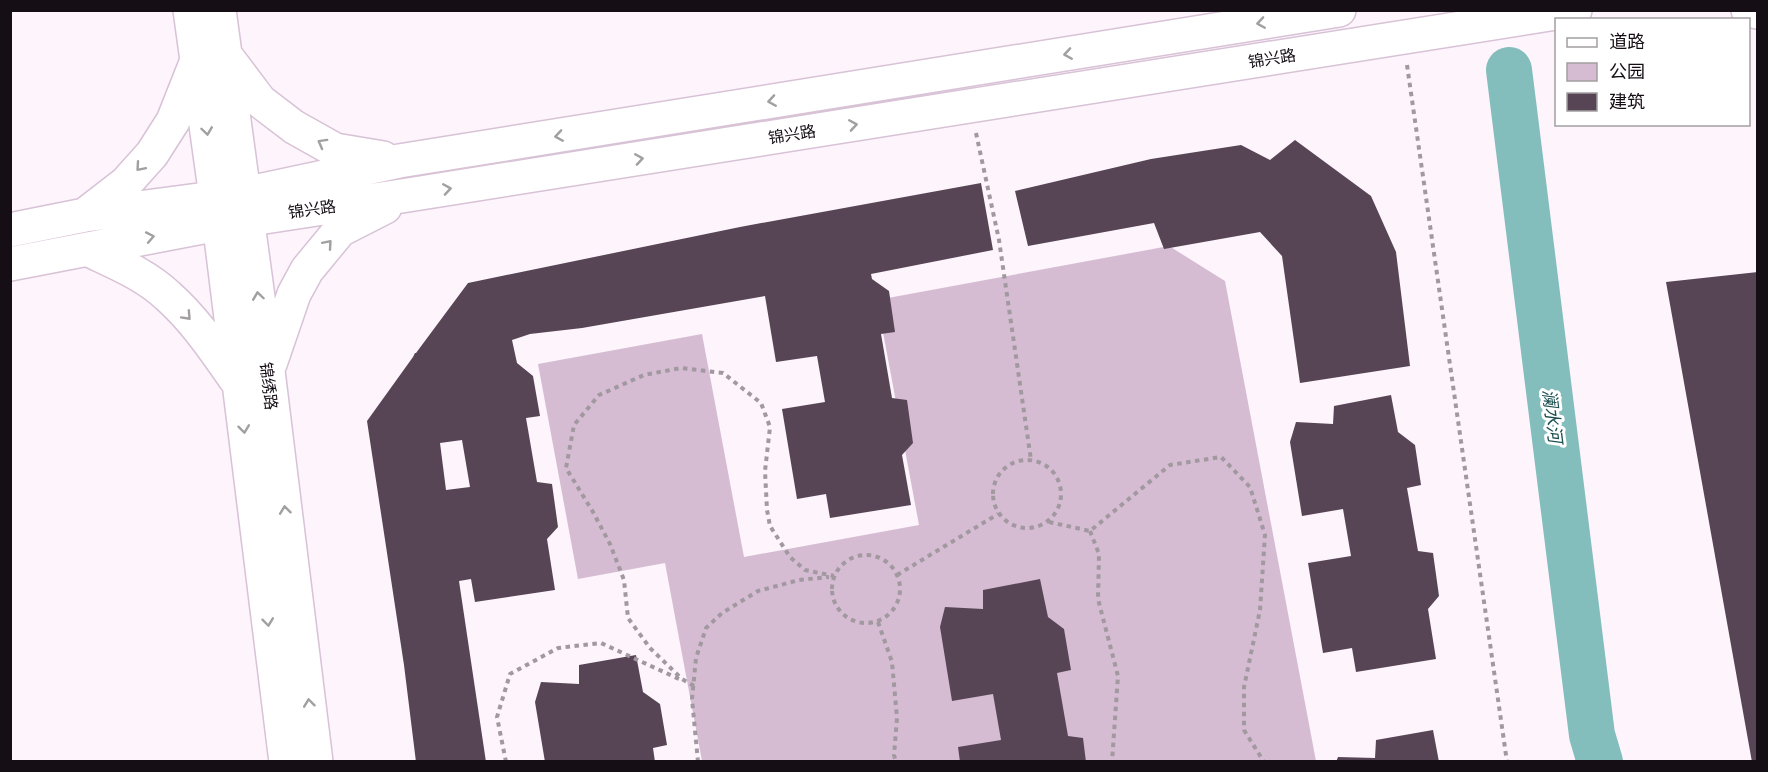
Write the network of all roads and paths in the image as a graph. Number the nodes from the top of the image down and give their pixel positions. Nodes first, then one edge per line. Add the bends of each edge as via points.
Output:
1 (190, 10) edge
2 (219, 10) edge
3 (1339, 10) edge
4 (1575, 10) edge
5 (1748, 10) edge
6 (1758, 12) edge
7 (1403, 38) junction
8 (210, 57) junction
9 (970, 106) junction
10 (399, 161) junction
11 (408, 195) junction
12 (231, 208) junction
13 (85, 215) junction
14 (10, 230) edge
15 (87, 249) junction
16 (10, 264) edge
17 (268, 371) junction
18 (238, 382) junction
19 (1031, 460) junction
20 (998, 514) junction
21 (1048, 522) junction
22 (1090, 531) junction
23 (897, 575) junction
24 (834, 576) junction
25 (878, 622) junction
26 (693, 686) junction
27 (286, 762) edge
28 (316, 762) edge
29 (506, 762) edge
30 (698, 762) edge
31 (896, 762) edge
32 (1112, 762) edge
33 (1264, 762) edge
34 (1507, 762) edge

1 - 8 street, 锦绣路
2 - 8 street, 锦绣路
3 -> 10 street, 锦兴路
4 - 7 street, 锦兴路
5 - 6 street
7 - 9 street, 锦兴路
7 - 34 path
10 -> 8 street via 334,150 294,128
8 - 12 street, 锦绣路
8 -> 13 street via 152,154 126,183
11 -> 9 street, 锦兴路
9 - 19 path via 999,240
10 - 12 street, 锦兴路
11 - 12 street, 锦兴路
17 -> 11 street via 294,294 307,270 340,231
12 - 13 street, 锦兴路
15 -> 12 street, 锦兴路
17 -> 12 street, 锦绣路
12 - 18 street, 锦绣路
13 - 14 street, 锦兴路
15 - 16 street, 锦兴路
15 -> 18 street via 136,273 167,295 204,334
28 -> 17 street, 锦绣路
18 -> 27 street, 锦绣路
19 - 20 path via 1009,464 994,481 993,503
19 - 21 path via 1051,470 1058,480 1061,502
20 - 21 path via 1006,522 1027,529
20 - 23 path
21 - 22 path
22 - 32 path via 1099,554 1098,599 1118,676
22 - 33 path via 1170,465 1221,457 1250,488 1265,535 1260,610 1244,687 1244,730
23 - 24 path via 881,558 859,555 848,559
23 - 25 path via 900,597 888,616
24 - 25 path via 832,598 837,609 855,622
24 - 26 path via 758,591 722,613 706,628 696,658
24 - 26 path via 806,570 790,557 770,526 765,471 770,427 761,403 723,373 681,368 644,375 599,395 574,425 566,468 610,544 624,580 628,618 650,648
25 - 31 path via 892,662
26 - 29 path via 601,643 558,648 510,674 496,717
26 - 30 path

